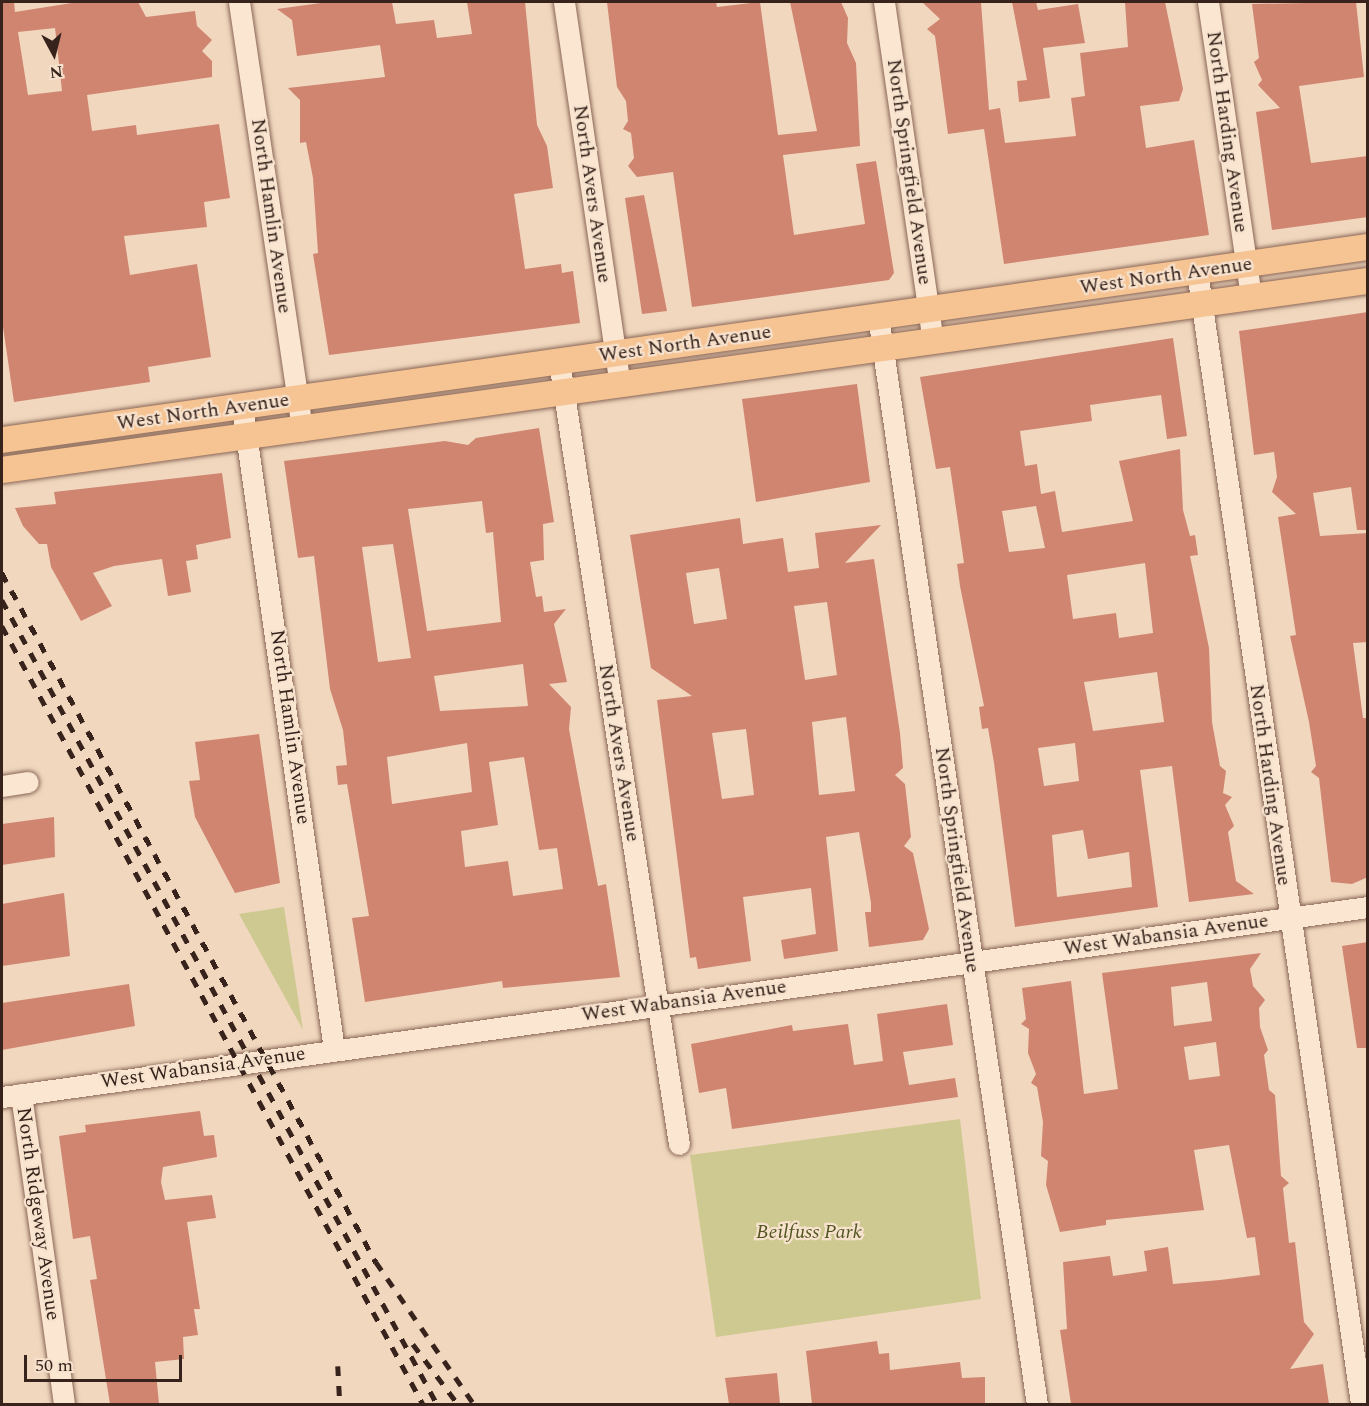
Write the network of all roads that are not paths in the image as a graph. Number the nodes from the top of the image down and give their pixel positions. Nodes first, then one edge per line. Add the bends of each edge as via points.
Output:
1 (239, 2) edge
2 (564, 2) edge
3 (884, 2) edge
4 (1208, 2) edge
5 (1368, 247) edge
6 (1246, 264) junction
7 (1197, 271) junction
8 (1368, 281) edge
9 (1251, 297) junction
10 (1202, 304) junction
11 (929, 309) junction
12 (878, 316) junction
13 (933, 342) junction
14 (882, 349) junction
15 (615, 354) junction
16 (559, 361) junction
17 (620, 386) junction
18 (564, 394) junction
19 (297, 399) junction
20 (242, 406) junction
21 (302, 430) junction
22 (246, 438) junction
23 (2, 440) edge
24 (2, 470) edge
25 (28, 782) dead end
26 (2, 786) edge
27 (1368, 907) edge
28 (1289, 918) junction
29 (972, 961) junction
30 (657, 1005) junction
31 (334, 1049) junction
32 (11, 1095) edge
33 (679, 1144) dead end
34 (64, 1404) edge
35 (1037, 1404) edge
36 (1361, 1404) edge

1 - 19 street, North Hamlin Avenue
2 - 15 street, North Avers Avenue
3 - 11 street, North Springfield Avenue
4 - 6 street, North Harding Avenue
5 - 6 main road, West North Avenue
6 - 7 main road, West North Avenue
6 - 9 street, North Harding Avenue
7 - 10 street, North Harding Avenue
7 - 11 main road, West North Avenue
8 - 9 main road, West North Avenue
9 - 10 main road, West North Avenue
10 - 13 main road, West North Avenue
10 - 28 street, North Harding Avenue
11 - 12 main road, West North Avenue
11 - 13 street, North Springfield Avenue
12 - 14 street, North Springfield Avenue
12 - 15 main road, West North Avenue
13 - 14 main road, West North Avenue
14 - 17 main road, West North Avenue
14 - 29 street, North Springfield Avenue
15 - 16 main road, West North Avenue
15 - 17 street, North Avers Avenue
16 - 18 street, North Avers Avenue
16 - 19 main road, West North Avenue
17 - 18 main road, West North Avenue
18 - 21 main road, West North Avenue
18 - 30 street, North Avers Avenue
19 - 20 main road, West North Avenue
19 - 21 street, North Hamlin Avenue
20 - 22 street, North Hamlin Avenue
20 - 23 main road, West North Avenue
21 - 22 main road, West North Avenue
22 - 24 main road, West North Avenue
22 - 31 street, North Hamlin Avenue
25 - 26 street
27 - 28 street, West Wabansia Avenue
28 - 29 street, West Wabansia Avenue
28 - 36 street, North Harding Avenue
29 - 30 street, West Wabansia Avenue
29 - 35 street, North Springfield Avenue
30 - 31 street, West Wabansia Avenue
30 - 33 street, North Avers Avenue
31 - 32 street, West Wabansia Avenue
32 - 34 street, North Ridgeway Avenue

